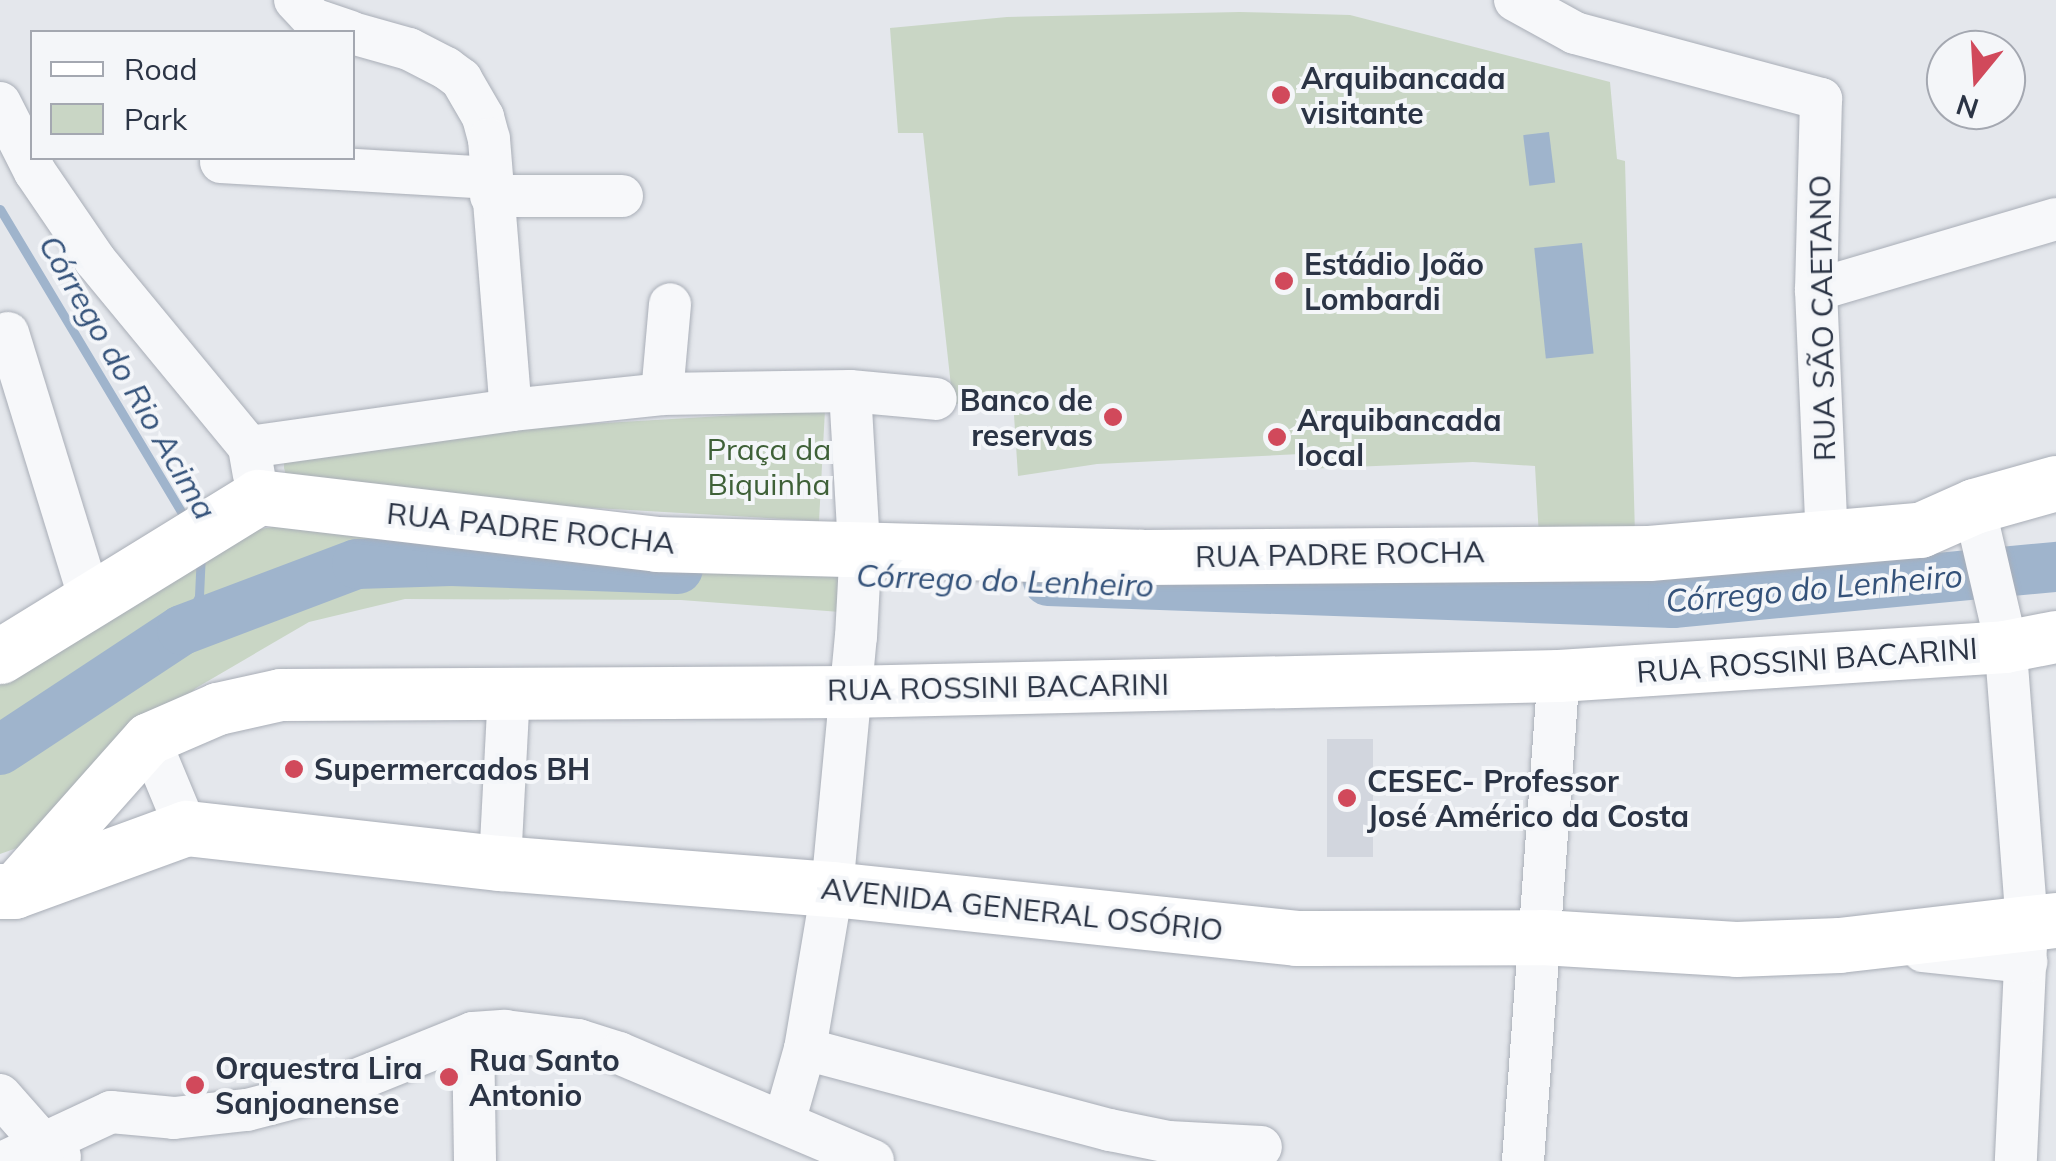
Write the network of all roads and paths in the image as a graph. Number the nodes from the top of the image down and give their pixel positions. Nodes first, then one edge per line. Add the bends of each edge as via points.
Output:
1 (296, 0) edge
2 (1515, 0) edge
3 (342, 30) edge
4 (355, 34) edge
5 (0, 103) edge
6 (222, 162) dead end
7 (492, 187) junction
8 (622, 196) dead end
9 (2056, 219) edge
10 (1816, 290) junction
11 (670, 304) dead end
12 (8, 333) dead end
13 (850, 391) junction
14 (662, 394) junction
15 (936, 399) dead end
16 (512, 410) junction
17 (2056, 483) edge
18 (244, 486) junction
19 (1979, 525) junction
20 (1828, 538) junction
21 (859, 557) junction
22 (111, 585) junction
23 (2056, 638) edge
24 (2005, 643) junction
25 (0, 656) edge
26 (1559, 676) junction
27 (848, 692) junction
28 (509, 693) junction
29 (149, 739) junction
30 (186, 828) junction
31 (500, 863) junction
32 (832, 889) junction
33 (5, 898) edge
34 (2036, 935) edge
35 (1542, 937) junction
36 (473, 1032) junction
37 (805, 1049) junction
38 (0, 1094) edge
39 (784, 1120) junction
40 (1261, 1147) dead end
41 (57, 1151) edge
42 (6, 1161) edge
43 (475, 1161) edge
44 (874, 1161) edge
45 (1523, 1161) edge
46 (2016, 1161) edge

1 - 3 street via 313,20
2 - 10 street, RUA SÃO CAETANO via 1574,34 1820,99
4 - 7 street via 430,57 461,79 483,117
5 - 18 street via 35,172
6 - 7 street
7 - 8 street
7 - 16 street
9 - 10 street
10 - 20 street, RUA SÃO CAETANO
11 - 14 street
12 - 22 street
13 - 14 street
13 - 15 street
13 - 21 street
14 - 16 street
16 - 18 street
17 - 19 highway, RUA PADRE ROCHA
18 - 21 highway, RUA PADRE ROCHA via 656,544
18 - 22 highway
19 - 20 highway, RUA PADRE ROCHA
19 - 24 street
20 - 21 highway, RUA PADRE ROCHA via 1649,552
21 - 27 street
22 - 25 highway
23 - 24 main road, RUA ROSSINI BACARINI
24 - 26 main road, RUA ROSSINI BACARINI
24 - 34 street
26 - 27 main road, RUA ROSSINI BACARINI
26 - 35 street
27 - 28 main road, RUA ROSSINI BACARINI
27 - 32 street
28 - 29 main road, RUA ROSSINI BACARINI via 281,694 218,709
28 - 31 street
29 - 30 street
29 - 33 main road, RUA ROSSINI BACARINI
30 - 31 highway, AVENIDA GENERAL OSÓRIO
30 - 33 highway, AVENIDA GENERAL OSÓRIO
31 - 32 highway, AVENIDA GENERAL OSÓRIO
32 - 35 highway, AVENIDA GENERAL OSÓRIO via 1296,938
32 - 37 street
34 - 35 highway, AVENIDA GENERAL OSÓRIO via 1736,949
34 - 46 street
35 - 45 street
36 - 39 street via 505,1030 589,1043
36 - 41 street via 344,1084 247,1110 174,1118 111,1112
36 - 43 street
37 - 39 street
37 - 40 street via 1110,1130 1169,1142
38 - 41 street
39 - 44 street
41 - 42 street

